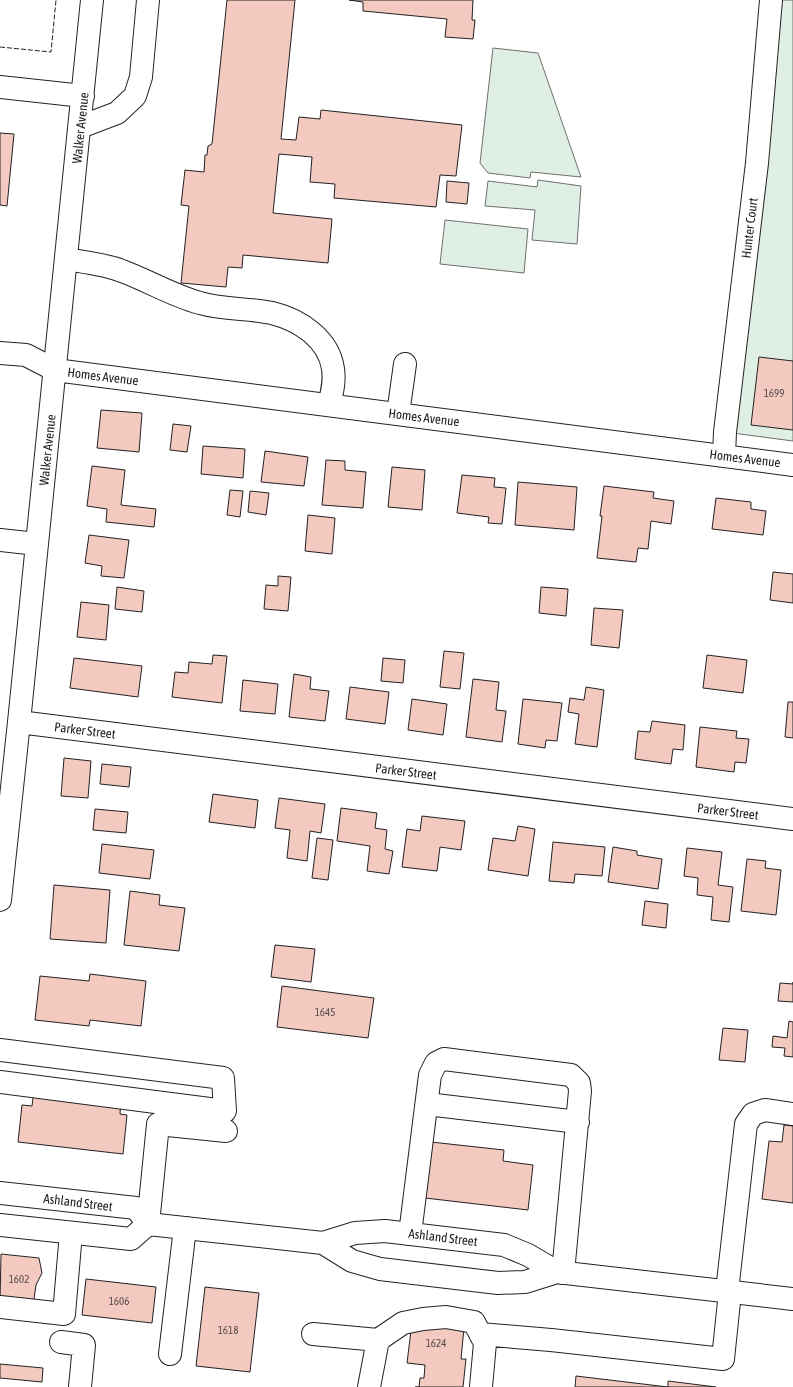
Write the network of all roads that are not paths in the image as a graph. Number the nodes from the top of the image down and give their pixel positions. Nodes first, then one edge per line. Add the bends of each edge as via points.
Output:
1 (92, 0) edge
2 (148, 0) edge
3 (772, 0) edge
4 (0, 87) edge
5 (83, 96) junction
6 (80, 127) junction
7 (66, 259) junction
8 (0, 353) edge
9 (405, 364) dead end
10 (55, 370) junction
11 (329, 405) junction
12 (398, 414) junction
13 (724, 456) junction
14 (793, 465) edge
15 (0, 540) edge
16 (37, 544) junction
17 (20, 722) junction
18 (793, 819) edge
19 (0, 900) edge
20 (0, 1050) edge
21 (0, 1082) edge
22 (427, 1104) junction
23 (793, 1114) edge
24 (578, 1122) junction
25 (226, 1131) dead end
26 (0, 1193) edge
27 (0, 1224) edge
28 (148, 1224) junction
29 (185, 1228) junction
30 (71, 1233) junction
31 (410, 1234) junction
32 (323, 1243) junction
33 (560, 1272) junction
34 (728, 1292) junction
35 (793, 1299) edge
36 (0, 1307) edge
37 (313, 1334) dead end
38 (480, 1334) junction
39 (378, 1340) junction
40 (61, 1342) dead end
41 (170, 1354) dead end
42 (80, 1387) edge
43 (369, 1387) edge
44 (481, 1387) edge

1 - 5 street, Walker Avenue
2 - 6 street via 141,77 135,96 117,113
3 - 13 street, Hunter Court via 757,163
4 - 5 street
5 - 6 street, Walker Avenue
6 - 7 street, Walker Avenue
7 - 10 street, Walker Avenue
7 - 11 street via 121,270 202,304 272,314 295,321 315,334 327,350 333,369 333,388
8 - 10 street via 26,355
9 - 12 street
10 - 11 street, Homes Avenue
10 - 16 street, Walker Avenue
11 - 12 street, Homes Avenue
12 - 13 street, Homes Avenue
13 - 14 street, Homes Avenue
15 - 16 street
16 - 17 street, Walker Avenue
17 - 18 street, Parker Street
17 - 19 street, Walker Avenue
20 - 21 street via 223,1078 225,1111
22 - 24 street
22 - 24 street via 430,1075 436,1063 444,1059 571,1075 579,1083
22 - 31 street
23 - 34 street via 764,1110 752,1114 746,1124
24 - 33 street
25 - 28 street via 158,1124
26 - 28 street, Ashland Street via 136,1208
27 - 30 street
28 - 29 street, Ashland Street
28 - 30 street via 131,1239
29 - 32 street, Ashland Street
29 - 41 street
30 - 36 street via 64,1314
31 - 32 street, Ashland Street via 385,1231 356,1233
31 - 33 street, Ashland Street via 504,1245
32 - 33 street, Ashland Street via 352,1261 380,1269 498,1283 525,1282
33 - 34 street, Ashland Street
34 - 35 street, Ashland Street
34 - 38 street via 723,1359
37 - 39 street
38 - 39 street via 474,1322 446,1317 403,1323
38 - 44 street via 485,1343
39 - 43 street
40 - 42 street via 84,1345

